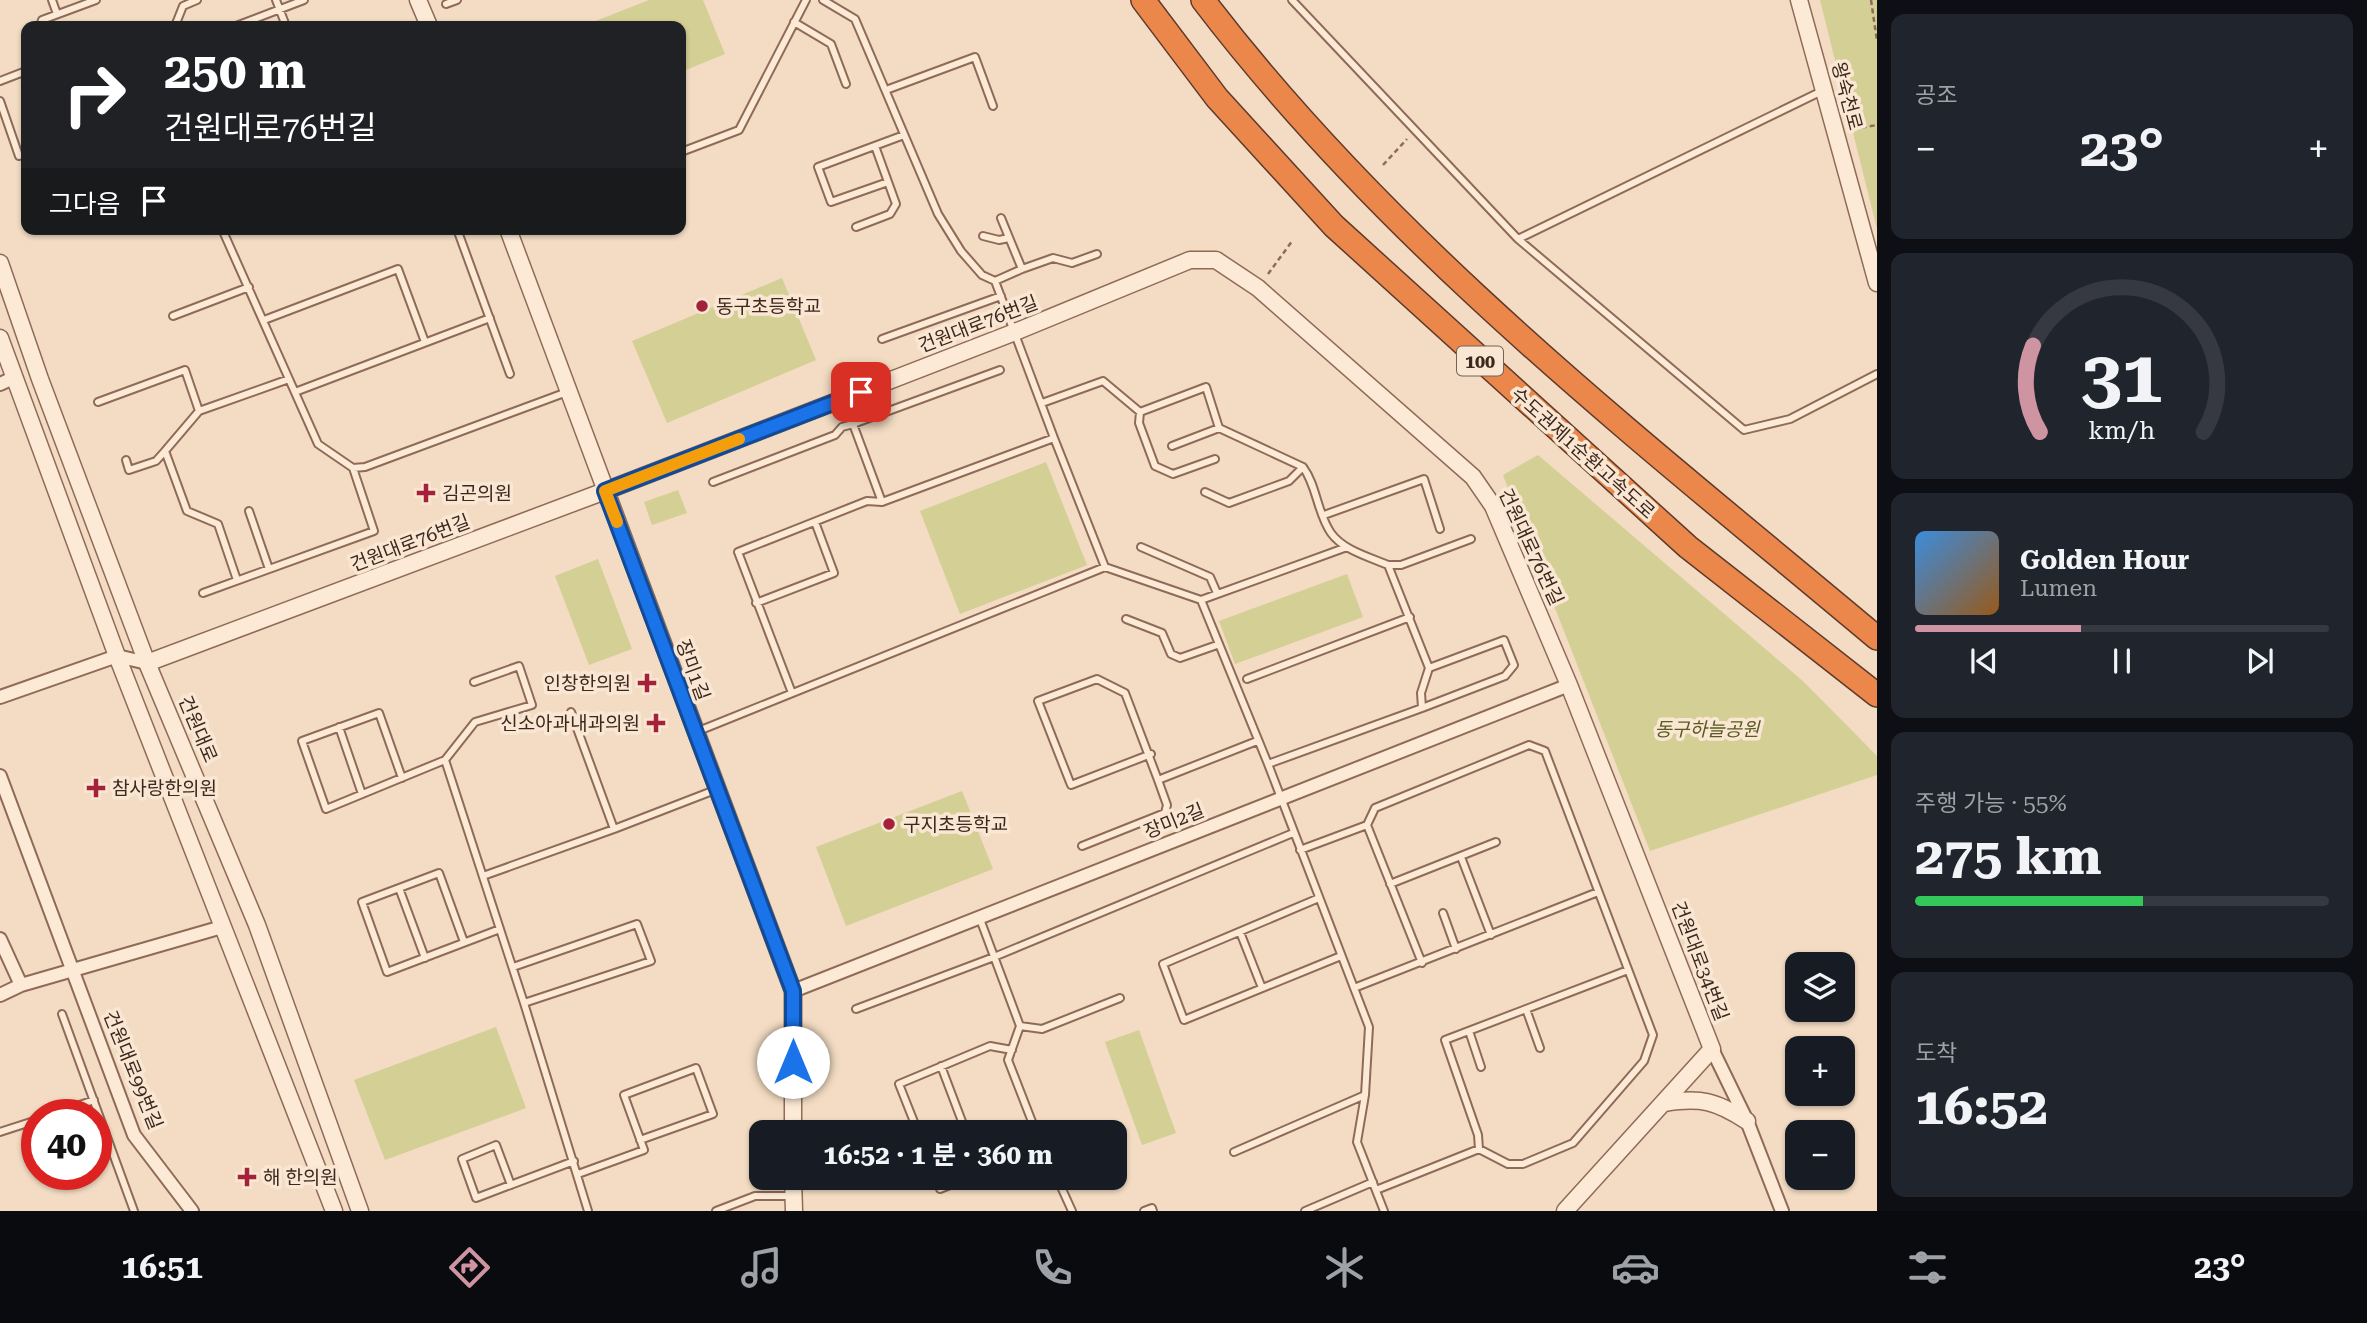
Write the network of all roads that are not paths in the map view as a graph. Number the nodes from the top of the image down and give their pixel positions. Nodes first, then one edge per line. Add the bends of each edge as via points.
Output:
1 (52, 0) edge
2 (96, 0) edge
3 (197, 0) edge
4 (276, 0) edge
5 (304, 0) edge
6 (418, 0) edge
7 (457, 0) edge
8 (806, 0) edge
9 (823, 0) edge
10 (1143, 0) edge
11 (1203, 0) edge
12 (1292, 0) edge
13 (1799, 0) edge
14 (181, 3) edge
15 (446, 5) dead end
16 (279, 9) junction
17 (57, 14) junction
18 (42, 21) edge
19 (176, 21) edge
20 (249, 21) edge
21 (284, 21) edge
22 (427, 21) edge
23 (794, 22) junction
24 (21, 73) edge
25 (0, 81) edge
26 (846, 84) dead end
27 (886, 90) junction
28 (1824, 90) junction
29 (0, 101) edge
30 (993, 106) dead end
31 (904, 135) junction
32 (875, 146) junction
33 (686, 150) edge
34 (21, 155) edge
35 (888, 182) junction
36 (1001, 218) dead end
37 (856, 226) dead end
38 (225, 235) edge
39 (459, 235) edge
40 (510, 235) edge
41 (984, 236) dead end
42 (1009, 238) junction
43 (1518, 239) junction
44 (1097, 254) dead end
45 (0, 263) edge
46 (1022, 269) junction
47 (995, 281) junction
48 (1877, 283) edge
49 (249, 287) junction
50 (1001, 296) junction
51 (173, 316) dead end
52 (490, 317) junction
53 (264, 320) junction
54 (1015, 332) junction
55 (0, 338) edge
56 (883, 339) dead end
57 (425, 342) junction
58 (1000, 370) dead end
59 (510, 374) dead end
60 (1877, 374) edge
61 (289, 379) junction
62 (7, 380) edge
63 (295, 391) junction
64 (567, 392) junction
65 (98, 402) dead end
66 (1041, 403) junction
67 (199, 411) junction
68 (1140, 412) junction
69 (853, 424) junction
70 (1219, 428) junction
71 (1054, 438) junction
72 (1172, 446) dead end
73 (165, 451) junction
74 (1215, 459) dead end
75 (126, 460) dead end
76 (1303, 467) junction
77 (353, 468) junction
78 (713, 482) dead end
79 (605, 491) junction
80 (1205, 492) dead end
81 (882, 502) junction
82 (249, 512) dead end
83 (1324, 515) junction
84 (815, 522) junction
85 (1440, 529) dead end
86 (1471, 539) dead end
87 (1141, 547) dead end
88 (1347, 547) junction
89 (1388, 565) junction
90 (1105, 567) junction
91 (269, 569) junction
92 (237, 580) junction
93 (203, 593) dead end
94 (1217, 593) junction
95 (1200, 600) junction
96 (756, 603) junction
97 (1410, 617) junction
98 (1126, 619) dead end
99 (1877, 638) edge
100 (1217, 645) junction
101 (117, 656) junction
102 (147, 663) junction
103 (1429, 668) junction
104 (1247, 679) dead end
105 (474, 681) dead end
106 (1569, 685) junction
107 (792, 693) junction
108 (1877, 695) edge
109 (0, 697) edge
110 (1422, 708) junction
111 (571, 712) dead end
112 (339, 727) junction
113 (694, 733) junction
114 (1257, 741) junction
115 (1151, 754) junction
116 (444, 760) junction
117 (1268, 764) junction
118 (0, 776) edge
119 (402, 778) junction
120 (1158, 780) junction
121 (717, 789) junction
122 (362, 794) junction
123 (1281, 798) junction
124 (1367, 825) junction
125 (614, 829) junction
126 (1293, 833) junction
127 (1496, 842) dead end
128 (1082, 846) dead end
129 (1300, 850) junction
130 (1461, 857) junction
131 (483, 876) junction
132 (1390, 884) junction
133 (399, 888) junction
134 (1598, 892) junction
135 (1319, 898) junction
136 (1443, 913) dead end
137 (980, 919) junction
138 (222, 927) junction
139 (500, 929) junction
140 (1240, 932) junction
141 (1491, 935) junction
142 (0, 939) edge
143 (464, 942) junction
144 (1456, 949) junction
145 (1341, 956) junction
146 (994, 957) junction
147 (425, 958) junction
148 (1422, 963) junction
149 (513, 967) junction
150 (1628, 970) junction
151 (74, 971) junction
152 (22, 985) junction
153 (1262, 988) junction
154 (1354, 989) junction
155 (793, 991) junction
156 (0, 995) edge
157 (1120, 998) dead end
158 (524, 1003) junction
159 (856, 1009) dead end
160 (1526, 1009) junction
161 (62, 1014) dead end
162 (1020, 1026) junction
163 (1469, 1031) junction
164 (1540, 1048) dead end
165 (1712, 1049) junction
166 (1012, 1050) junction
167 (941, 1066) junction
168 (1481, 1068) dead end
169 (1365, 1095) junction
170 (94, 1099) edge
171 (1664, 1103) junction
172 (793, 1120) edge
173 (913, 1120) edge
174 (961, 1120) edge
175 (1031, 1120) edge
176 (1747, 1121) junction
177 (21, 1125) edge
178 (0, 1132) edge
179 (640, 1140) junction
180 (1479, 1149) junction
181 (112, 1150) edge
182 (1234, 1152) dead end
183 (574, 1161) junction
184 (578, 1174) junction
185 (1373, 1182) junction
186 (512, 1185) junction
187 (1062, 1190) edge
188 (1376, 1190) junction
189 (793, 1203) edge
190 (134, 1211) edge
191 (192, 1211) edge
192 (334, 1211) edge
193 (359, 1211) edge
194 (588, 1211) edge
195 (716, 1211) edge
196 (1072, 1211) edge
197 (1144, 1211) edge
198 (1153, 1211) edge
199 (1305, 1211) edge
200 (1384, 1211) edge
201 (1565, 1211) edge
202 (1782, 1211) edge

1 - 17 lane
2 - 17 lane
3 - 14 lane
4 - 16 lane
5 - 16 lane
6 - 22 street
7 - 15 lane
8 - 23 lane
9 - 27 lane via 855,19
10 - 108 highway, 수도권제1순환고속도로 / 100 via 1217,98 1334,226 1688,547
11 - 99 highway, 100 via 1251,62 1377,199 1552,364
12 - 43 lane
13 - 28 street, 왕숙천로
14 - 19 lane
16 - 20 lane
16 - 21 lane
17 - 18 lane
23 - 26 lane via 831,44
23 - 33 lane via 738,130
24 - 25 lane
27 - 30 lane via 975,57
27 - 31 lane
28 - 43 lane
28 - 48 street, 왕숙천로
29 - 34 lane
31 - 32 lane
31 - 47 lane via 938,214 961,251 982,275
32 - 35 lane
32 - 35 lane via 818,167 822,179 831,202
35 - 37 lane via 897,204 891,214
36 - 42 lane
38 - 49 lane
39 - 52 lane
40 - 64 street, 장미1길
41 - 42 lane
42 - 46 lane
43 - 60 lane via 1744,430 1790,419
44 - 46 lane via 1072,263 1053,258
45 - 102 street, 건원대로
46 - 47 lane
47 - 50 lane
49 - 51 lane
49 - 53 lane
50 - 54 lane
50 - 56 lane
52 - 57 lane
52 - 59 lane
53 - 57 lane via 398,269
53 - 61 lane
54 - 66 lane
54 - 79 street, 건원대로76번길
54 - 106 street, 건원대로76번길 via 1190,260 1216,260 1258,288 1473,477 1493,506
55 - 62 street
57 - 63 lane
58 - 69 lane
61 - 63 lane
61 - 67 lane
62 - 101 street
63 - 77 lane via 318,444
64 - 77 lane
64 - 79 street, 장미1길
65 - 67 lane via 185,370
66 - 68 lane via 1103,381
66 - 71 lane
67 - 73 lane
68 - 70 lane via 1206,387
68 - 74 lane via 1139,423 1155,466 1173,474
69 - 78 lane
69 - 81 lane
70 - 72 lane
70 - 76 lane
71 - 81 lane
71 - 90 lane
73 - 75 lane via 156,461 130,470
73 - 92 lane via 187,511 218,524
76 - 80 lane via 1289,481 1229,503
76 - 83 lane
77 - 91 lane via 374,531
79 - 102 street, 건원대로76번길
79 - 113 street, 장미1길
81 - 84 lane via 867,501
82 - 91 lane
83 - 85 lane via 1424,479
83 - 88 lane via 1331,532
84 - 96 lane via 738,552
84 - 96 lane via 834,573
86 - 89 lane via 1401,565
87 - 94 lane via 1210,577
88 - 89 lane
88 - 94 lane
89 - 97 lane
90 - 95 lane
90 - 107 lane
91 - 92 lane
92 - 93 lane
94 - 95 lane
95 - 100 lane
96 - 107 lane
97 - 103 lane
97 - 104 lane
98 - 100 lane via 1163,632 1171,654 1180,657
100 - 114 lane
101 - 102 street
101 - 109 street
101 - 138 street
102 - 193 street, 건원대로 via 257,925
103 - 110 lane via 1421,693
103 - 110 lane via 1504,640 1514,665 1505,676
105 - 116 lane via 519,666 532,705 475,722
106 - 123 street, 장미2길
106 - 165 street, 건원대로34번길
107 - 113 lane
110 - 117 lane
111 - 125 lane
112 - 119 lane via 379,713
112 - 122 lane
112 - 122 lane via 302,741 326,809
113 - 121 street, 장미1길
114 - 117 lane
114 - 120 lane
115 - 115 lane via 1125,693 1097,679 1038,701 1071,785
115 - 120 lane
116 - 119 lane
116 - 131 lane
117 - 123 lane
118 - 151 street, 건원대로99번길
119 - 122 lane
120 - 128 lane via 1167,804 1165,813
121 - 125 lane
121 - 155 street, 장미1길
123 - 126 lane
123 - 137 street, 장미2길
124 - 129 lane
124 - 132 lane
124 - 134 lane via 1375,808 1529,745 1545,751
125 - 131 lane
126 - 129 lane
126 - 146 lane
127 - 130 lane
129 - 135 lane
130 - 132 lane
130 - 141 lane
131 - 139 lane
132 - 148 lane
133 - 143 lane via 439,873
133 - 147 lane
133 - 147 lane via 362,902 387,972
134 - 141 lane
134 - 150 lane
135 - 140 lane
135 - 145 lane
136 - 144 lane
137 - 146 lane
137 - 155 street, 장미2길
138 - 151 street
138 - 192 street
139 - 143 lane
139 - 149 lane
140 - 153 lane
140 - 153 lane via 1163,964 1184,1020
141 - 144 lane
142 - 152 street
143 - 147 lane
144 - 148 lane
145 - 153 lane
145 - 154 lane
146 - 159 lane
146 - 162 lane
148 - 154 lane
149 - 158 lane
149 - 158 lane via 637,924 651,961
150 - 160 lane
150 - 180 lane via 1653,1035 1644,1061 1573,1143 1522,1164 1508,1164
151 - 152 street
151 - 191 street, 건원대로99번길 via 134,1135
152 - 156 street
154 - 169 lane via 1369,1027
155 - 172 street, 장미1길
157 - 162 lane via 1042,1030
158 - 183 lane
160 - 163 lane
160 - 164 lane
161 - 170 lane
162 - 166 lane
163 - 168 lane
163 - 180 lane via 1445,1040
165 - 171 street, 건원대로34번길
165 - 176 street
166 - 167 lane via 990,1046
166 - 175 lane via 1008,1060
167 - 173 lane via 899,1084
167 - 174 lane
169 - 182 lane
169 - 185 lane via 1357,1142
171 - 176 street via 1713,1102
171 - 201 street, 건원대로34번길
176 - 202 street
177 - 178 lane
179 - 179 lane via 624,1096 696,1068 713,1114
179 - 184 lane via 644,1150
180 - 188 lane
181 - 190 lane
183 - 184 lane
183 - 186 lane
184 - 194 lane
185 - 188 lane
185 - 199 lane
186 - 186 lane via 476,1198 462,1159 496,1145
187 - 196 lane
188 - 200 lane
189 - 195 lane via 755,1196
197 - 198 lane

